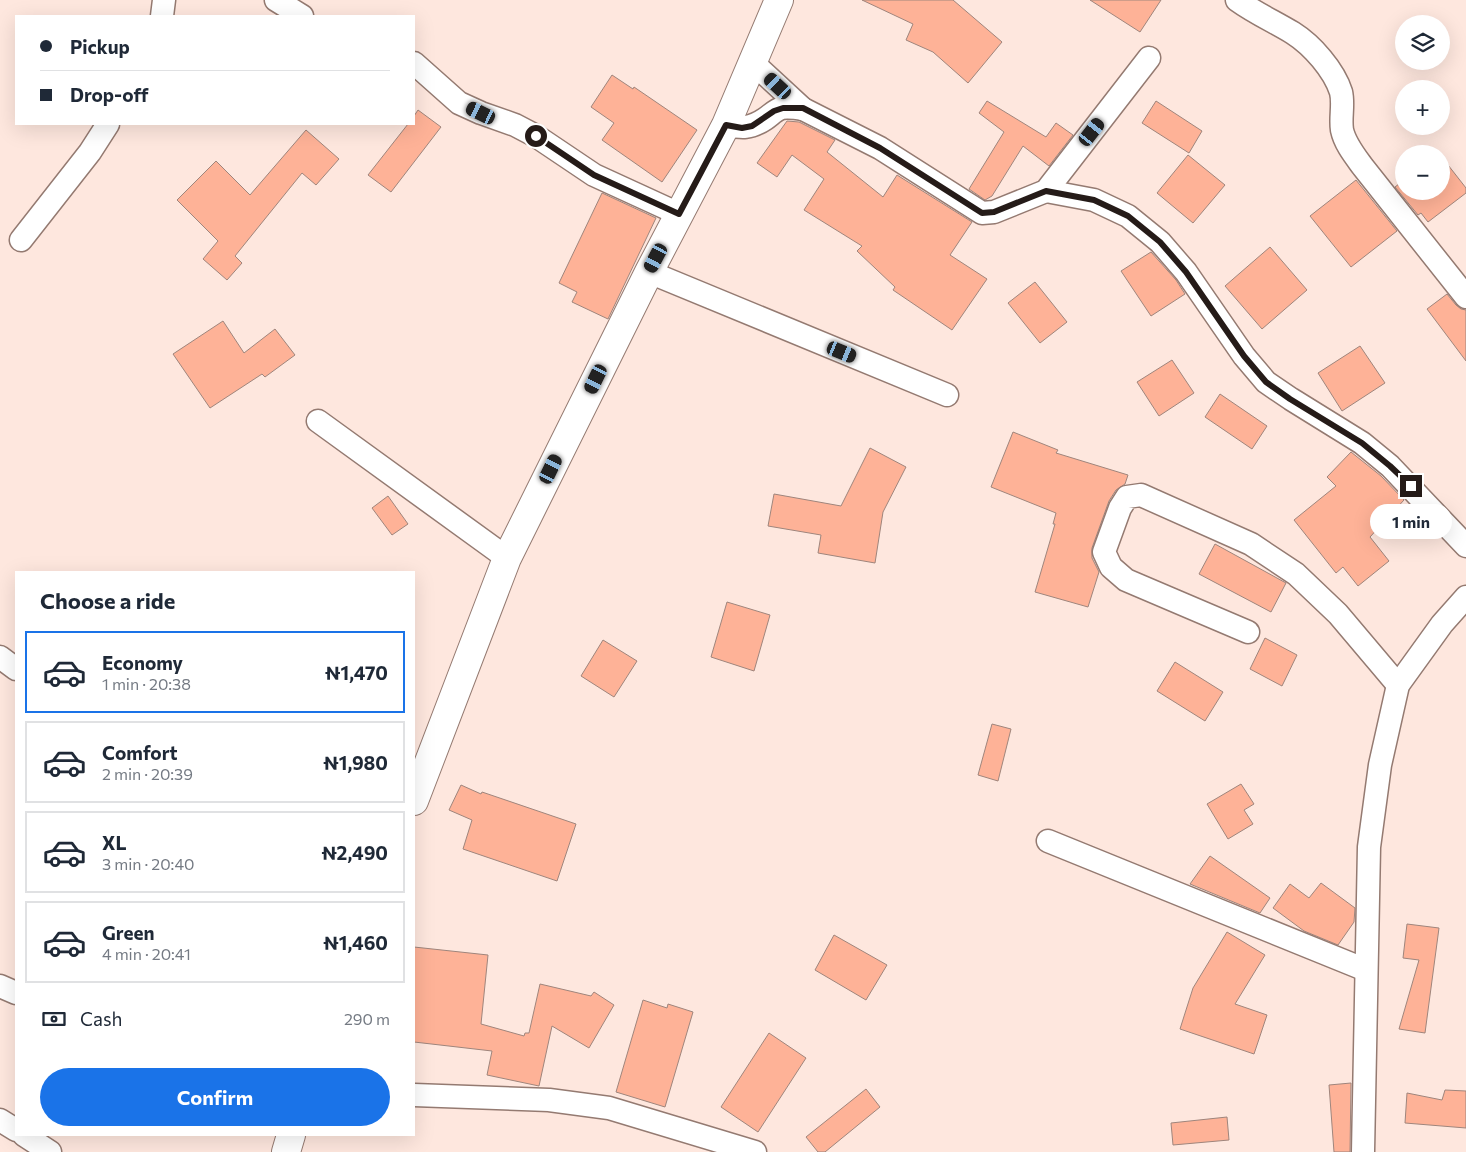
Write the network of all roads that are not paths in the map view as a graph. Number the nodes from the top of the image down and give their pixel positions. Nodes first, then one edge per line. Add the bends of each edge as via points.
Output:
1 (164, 0) edge
2 (276, 0) edge
3 (779, 0) edge
4 (1237, 0) edge
5 (162, 15) edge
6 (300, 15) edge
7 (1149, 58) dead end
8 (753, 63) junction
9 (415, 64) edge
10 (803, 108) junction
11 (107, 125) edge
12 (726, 125) junction
13 (1046, 191) junction
14 (679, 214) junction
15 (21, 240) dead end
16 (649, 272) junction
17 (1466, 296) edge
18 (947, 395) dead end
19 (318, 422) dead end
20 (1466, 546) edge
21 (507, 558) junction
22 (1466, 597) edge
23 (1248, 632) dead end
24 (0, 657) edge
25 (15, 668) edge
26 (1398, 685) junction
27 (415, 798) edge
28 (1048, 841) dead end
29 (1366, 970) junction
30 (0, 986) edge
31 (15, 993) edge
32 (415, 1095) edge
33 (0, 1120) edge
34 (15, 1129) edge
35 (26, 1136) edge
36 (291, 1136) edge
37 (50, 1152) edge
38 (286, 1152) edge
39 (755, 1152) edge
40 (1363, 1152) edge

1 - 5 street
2 - 6 street
3 - 8 street
4 - 17 street via 1295,34 1331,71 1341,92 1342,130 1348,146
7 - 13 street
8 - 10 street
8 - 12 street
9 - 14 street via 460,103 515,124 594,175
10 - 12 street via 774,111 752,126
10 - 13 street via 880,148 982,213 994,212
11 - 15 street
12 - 14 street
13 - 20 street via 1094,200 1128,216 1160,242 1186,272 1266,382 1383,460
14 - 16 street
16 - 18 street
16 - 21 street
19 - 21 street
21 - 27 street
22 - 26 street
23 - 26 street via 1126,580 1112,567 1104,552 1127,497 1141,494 1251,544 1296,574 1338,614
24 - 25 street
26 - 29 street via 1380,765 1369,847
28 - 29 street
29 - 40 street
30 - 31 street
32 - 39 street via 549,1100 609,1108
33 - 34 street
35 - 37 street
36 - 38 street

